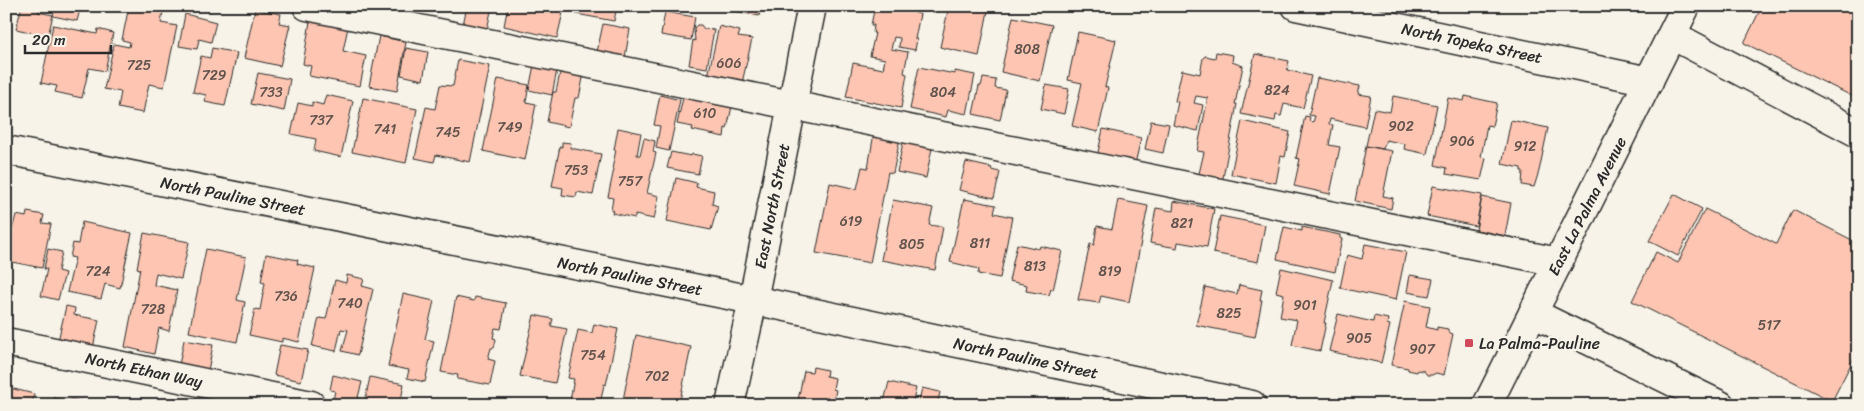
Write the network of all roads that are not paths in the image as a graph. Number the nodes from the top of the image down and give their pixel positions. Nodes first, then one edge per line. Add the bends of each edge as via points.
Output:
1 (307, 6) edge
2 (812, 6) edge
3 (1296, 6) edge
4 (1686, 6) edge
5 (1672, 35) junction
6 (1649, 81) junction
7 (792, 105) junction
8 (1858, 133) edge
9 (6, 150) edge
10 (1558, 262) junction
11 (753, 300) junction
12 (1533, 313) junction
13 (6, 342) edge
14 (311, 405) edge
15 (730, 405) edge
16 (1252, 405) edge
17 (1487, 405) edge
18 (1720, 405) edge

1 - 7 street
2 - 7 street, East North Street
3 - 6 street, North Topeka Street
4 - 5 street, East La Palma Avenue
5 - 6 street, East La Palma Avenue
5 - 8 street
6 - 10 street, East La Palma Avenue
7 - 10 street
7 - 11 street, East North Street
9 - 11 street, North Pauline Street
10 - 12 street, East La Palma Avenue
11 - 15 street, East North Street
11 - 16 street, North Pauline Street
12 - 17 street, East La Palma Avenue
12 - 18 street
13 - 14 street, North Ethan Way

